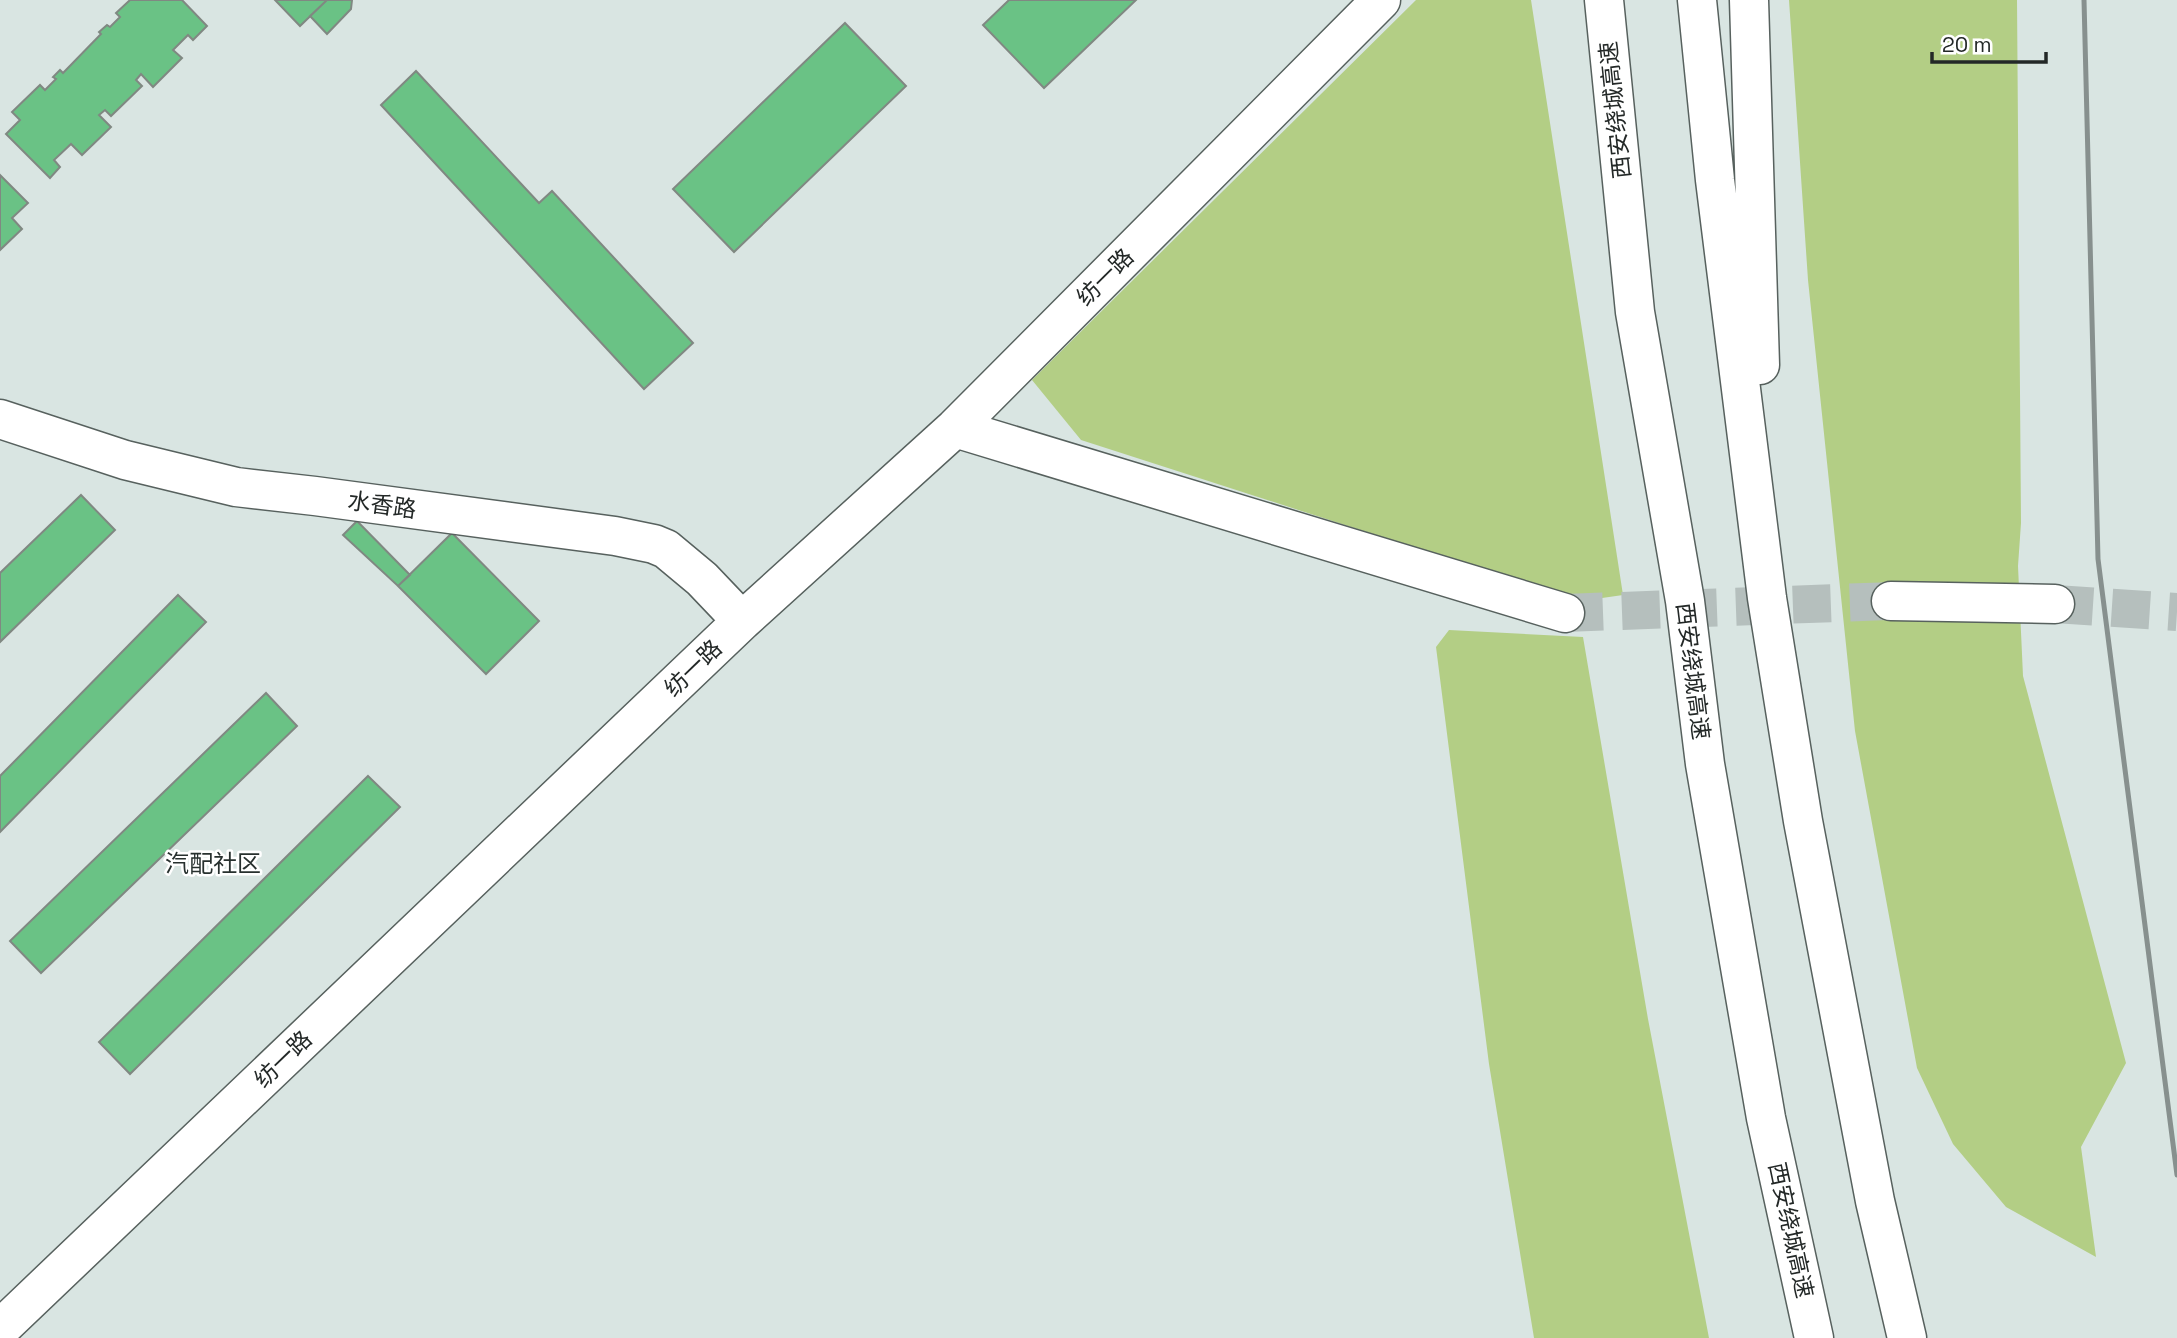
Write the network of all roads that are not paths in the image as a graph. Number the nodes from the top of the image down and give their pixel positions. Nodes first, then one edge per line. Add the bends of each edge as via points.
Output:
1 (1381, 0) edge
2 (1604, 0) edge
3 (1697, 0) edge
4 (1749, 0) edge
5 (0, 419) edge
6 (955, 428) junction
7 (1767, 598) junction
8 (1891, 601) tunnel mouth
9 (2055, 604) tunnel mouth
10 (1565, 613) tunnel mouth
11 (742, 621) junction
12 (0, 1329) edge
13 (1814, 1338) edge
14 (1907, 1338) edge

1 - 6 main road, 纺一路
2 - 13 main road, 西安绕城高速 via 1635,312 1685,601 1705,764 1766,1118
3 - 7 main road
4 - 7 main road
5 - 11 main road, 水香路 via 125,460 236,487 654,544 681,561
6 - 10 main road
6 - 11 main road, 纺一路
7 - 14 main road via 1808,848 1875,1201
8 - 9 main road
11 - 12 main road, 纺一路

